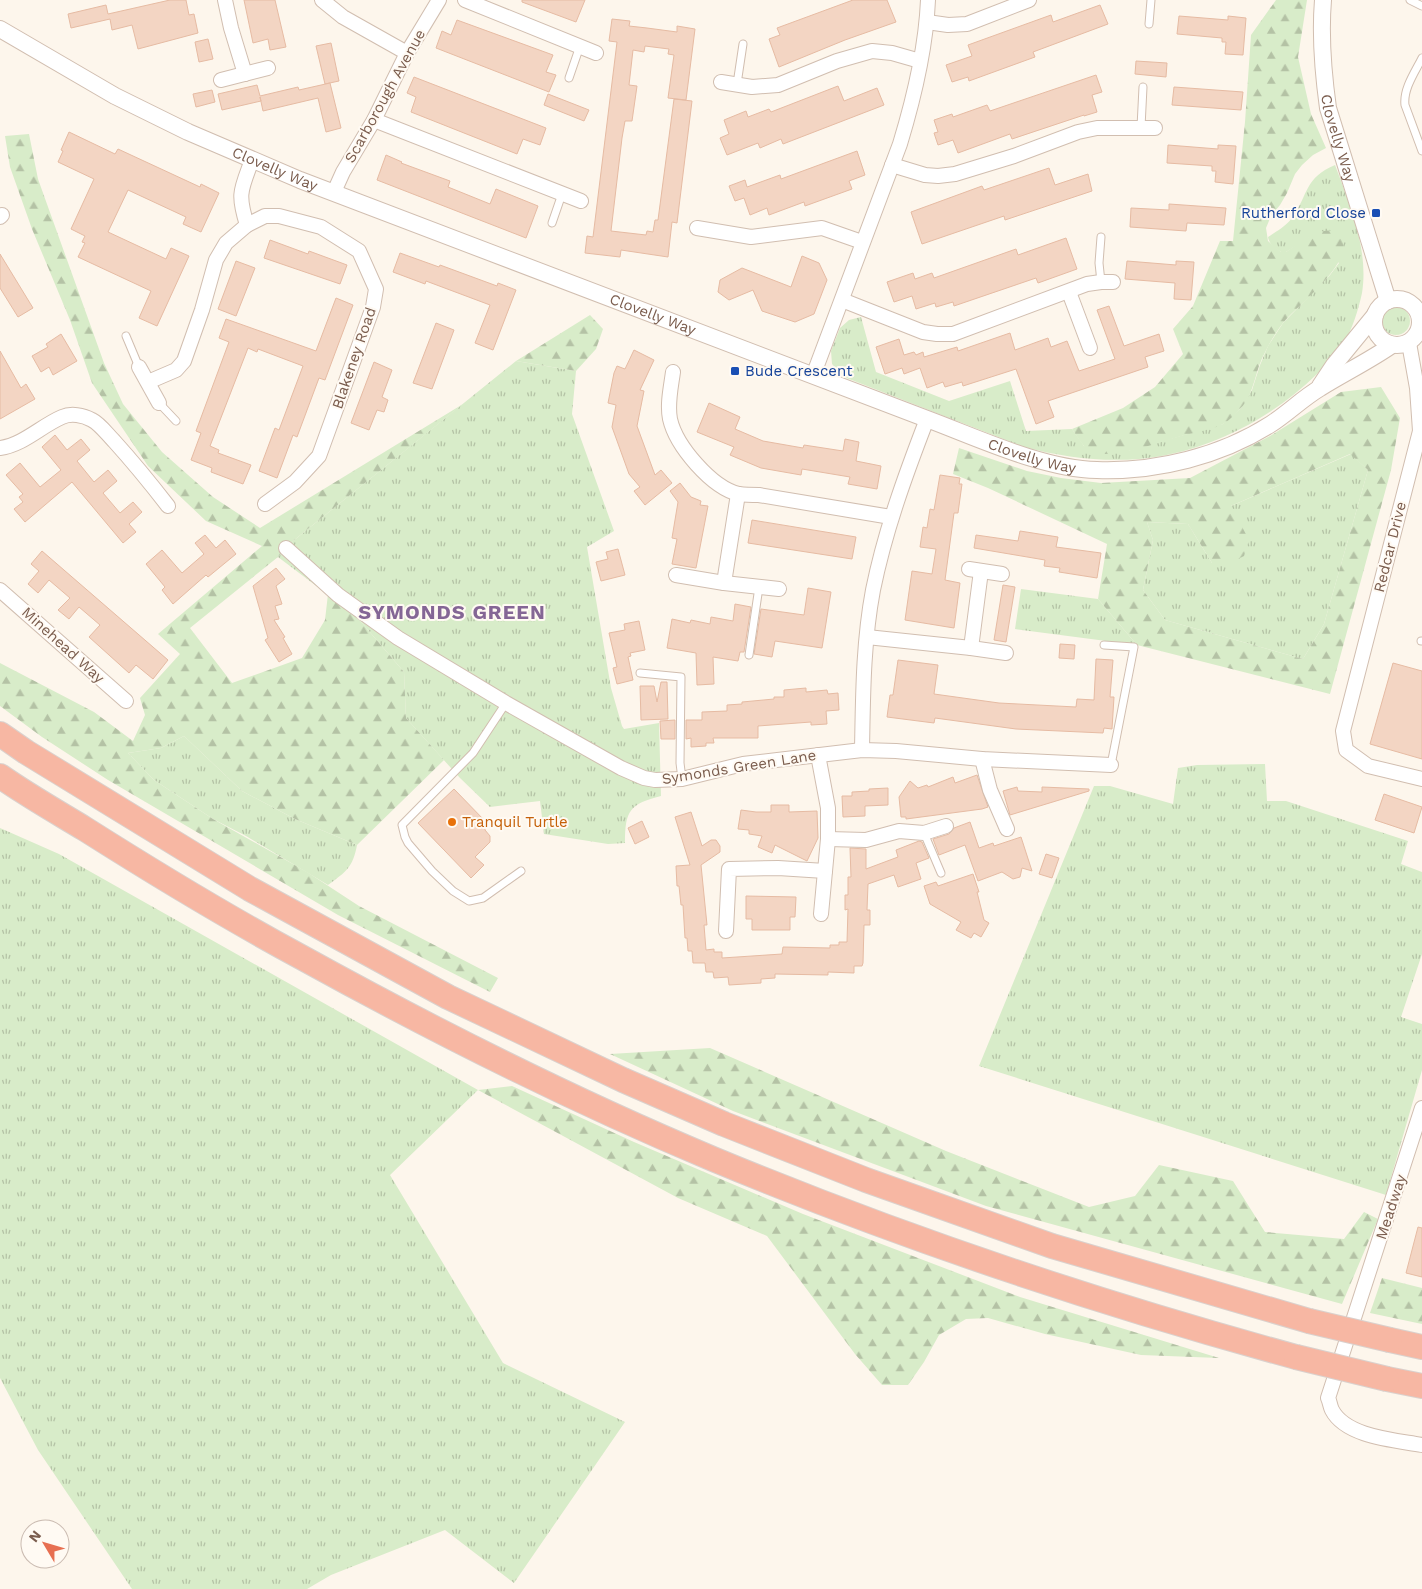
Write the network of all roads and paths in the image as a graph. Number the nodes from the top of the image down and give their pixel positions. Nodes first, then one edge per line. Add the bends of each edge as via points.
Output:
1 (225, 0) edge
2 (322, 0) edge
3 (439, 0) edge
4 (465, 0) edge
5 (928, 0) edge
6 (1028, 0) edge
7 (1151, 0) edge
8 (1324, 0) edge
9 (1410, 0) edge
10 (1422, 6) edge
11 (927, 22) junction
12 (1149, 24) dead end
13 (0, 29) edge
14 (743, 44) dead end
15 (580, 46) junction
16 (407, 53) junction
17 (596, 53) dead end
18 (1422, 58) edge
19 (920, 61) junction
20 (268, 68) dead end
21 (245, 74) junction
22 (569, 78) dead end
23 (221, 80) dead end
24 (721, 82) dead end
25 (737, 84) junction
26 (1144, 86) dead end
27 (374, 120) junction
28 (1148, 128) joint
29 (1422, 151) edge
30 (252, 160) junction
31 (892, 165) junction
32 (334, 192) junction
33 (562, 194) junction
34 (581, 201) dead end
35 (552, 223) dead end
36 (247, 225) junction
37 (697, 228) dead end
38 (1101, 237) dead end
39 (862, 242) junction
40 (1107, 282) joint
41 (1069, 292) junction
42 (842, 300) junction
43 (1388, 300) junction
44 (1375, 315) junction
45 (1421, 315) edge
46 (126, 336) dead end
47 (1409, 343) junction
48 (1392, 345) junction
49 (1090, 348) dead end
50 (139, 367) joint
51 (673, 372) dead end
52 (813, 376) junction
53 (148, 382) junction
54 (1319, 388) junction
55 (158, 403) joint
56 (927, 420) junction
57 (176, 421) dead end
58 (0, 448) edge
59 (738, 494) junction
60 (265, 504) dead end
61 (168, 506) dead end
62 (891, 517) junction
63 (286, 548) dead end
64 (1002, 574) dead end
65 (676, 575) dead end
66 (724, 583) junction
67 (759, 586) junction
68 (779, 589) dead end
69 (0, 590) edge
70 (867, 637) junction
71 (1104, 645) dead end
72 (971, 648) junction
73 (1006, 654) dead end
74 (749, 655) dead end
75 (640, 673) dead end
76 (126, 701) dead end
77 (506, 703) junction
78 (0, 734) edge
79 (862, 750) junction
80 (818, 755) junction
81 (982, 759) junction
82 (1111, 765) joint
83 (0, 776) edge
84 (682, 779) junction
85 (1422, 779) edge
86 (946, 826) dead end
87 (1006, 829) dead end
88 (924, 833) junction
89 (828, 839) junction
90 (520, 871) dead end
91 (825, 871) junction
92 (941, 873) dead end
93 (821, 914) dead end
94 (726, 932) dead end
95 (1422, 1108) edge
96 (1422, 1347) edge
97 (1422, 1386) edge
98 (1422, 1445) edge

1 - 21 street
2 - 16 street
3 - 16 street, Scarborough Avenue
4 - 15 street
5 - 11 street
6 - 11 street via 967,24
7 - 12 lane
8 - 43 street, Clovelly Way via 1322,42 1328,108
9 - 10 lane
11 - 19 street
13 - 30 street, Clovelly Way via 115,96
14 - 25 lane
15 - 17 street
15 - 22 lane
16 - 27 street, Scarborough Avenue
18 - 29 lane via 1404,99
19 - 25 street via 872,51 837,61 778,85 752,87
19 - 31 street via 908,117
20 - 21 street
21 - 23 street
24 - 25 street
26 - 28 lane
27 - 32 street, Scarborough Avenue
27 - 33 street
28 - 31 street via 1097,128 1078,132 955,174 925,175
30 - 32 street, Clovelly Way
30 - 36 street via 240,194
31 - 39 street
32 - 52 street, Clovelly Way
33 - 34 street
33 - 35 lane
36 - 53 street, Blakeney Road via 226,243 216,260 184,362 176,370
36 - 60 street, Blakeney Road via 265,216 279,216 321,227 359,250 376,289 373,307 319,456 295,482
37 - 39 street via 751,238 822,228
38 - 40 lane via 1100,263
39 - 42 street
40 - 41 street via 1087,284
41 - 42 street via 953,334 923,332
41 - 49 street
42 - 52 street
43 - 44 street, Clovelly Way
43 - 45 street via 1405,300
44 - 48 street via 1378,336
44 - 54 street, Clovelly Way
45 - 47 street via 1418,333
46 - 50 lane
47 - 48 street, Clovelly Way
47 - 85 street, Redcar Drive via 1420,431 1343,731 1346,750 1368,766
48 - 54 street, Clovelly Way
50 - 53 street
51 - 59 street via 670,418 677,436 704,473
52 - 56 street, Clovelly Way
53 - 55 street
54 - 56 street, Clovelly Way via 1271,424 1233,444 1150,468 1097,470 1062,465 1027,456
55 - 57 lane
56 - 62 street
58 - 61 street via 11,446 65,416 86,417 106,433
59 - 62 street
59 - 66 street
62 - 70 street via 873,592
63 - 77 street, Symonds Green Lane via 338,595 398,638
64 - 72 street via 975,570
65 - 66 street
66 - 67 street
67 - 68 street
67 - 74 lane
69 - 76 street, Minehead Way
70 - 72 street
70 - 79 street
71 - 82 lane via 1134,647
72 - 73 street
75 - 84 lane via 681,677
77 - 84 street, Symonds Green Lane via 644,778
77 - 90 lane via 473,753 402,825 408,843 432,871 453,891 469,900 483,898
78 - 96 highway, bridge via 250,889 448,997 724,1124 866,1180 1052,1246 1309,1321
79 - 80 street, Symonds Green Lane
79 - 81 street, Symonds Green Lane
80 - 84 street, Symonds Green Lane via 743,764
80 - 89 street via 828,808
81 - 82 street, Symonds Green Lane
81 - 87 street
83 - 97 highway, bridge via 230,918 361,990 514,1069 712,1159 911,1237 1034,1279 1219,1336
86 - 88 street
88 - 89 street via 899,831 866,840
88 - 92 lane
89 - 91 street
91 - 93 street
91 - 94 street via 729,869
95 - 98 street, Meadway via 1328,1398 1340,1420 1355,1429 1373,1436

